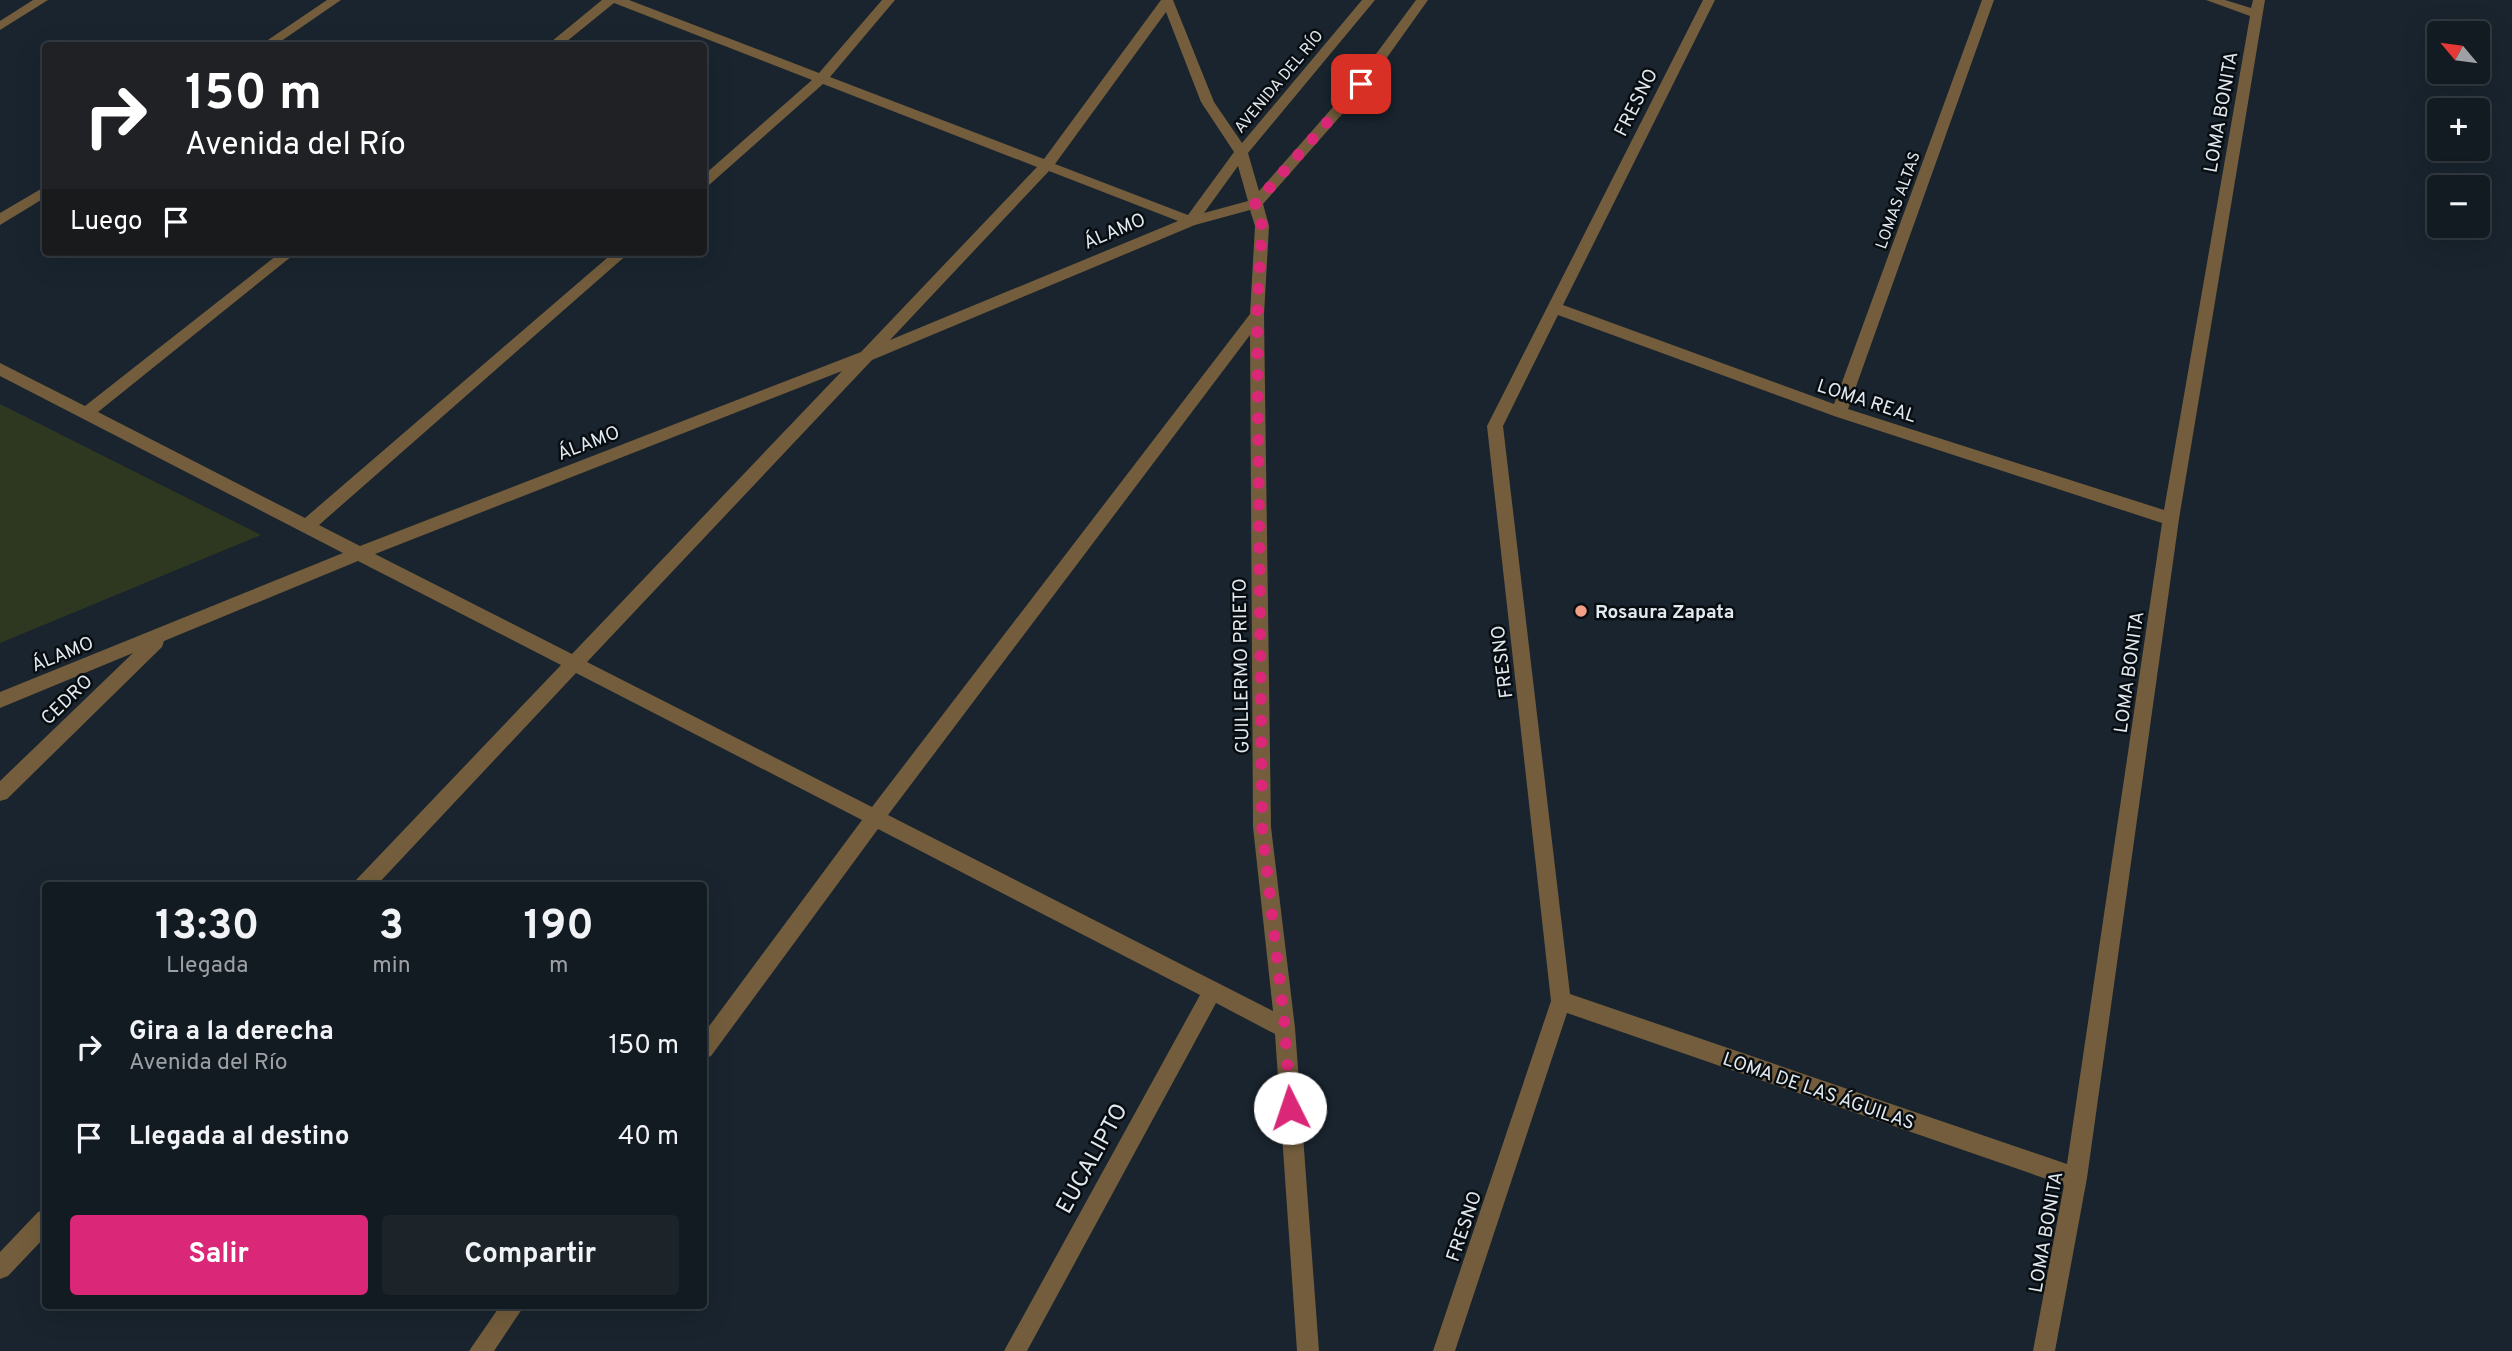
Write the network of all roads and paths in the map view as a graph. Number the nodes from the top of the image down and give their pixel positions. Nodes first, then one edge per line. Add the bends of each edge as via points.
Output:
1 (42, 0) edge
2 (335, 0) edge
3 (610, 0) edge
4 (618, 0) edge
5 (889, 0) edge
6 (1368, 0) edge
7 (1422, 0) edge
8 (1709, 0) edge
9 (1988, 0) edge
10 (2212, 0) edge
11 (1167, 1) edge
12 (2259, 7) edge
13 (0, 26) edge
14 (271, 42) edge
15 (557, 42) edge
16 (822, 78) junction
17 (1241, 152) junction
18 (1047, 165) junction
19 (707, 179) edge
20 (42, 193) edge
21 (1255, 204) junction
22 (0, 220) edge
23 (1191, 220) junction
24 (285, 256) edge
25 (618, 256) edge
26 (1555, 309) junction
27 (1257, 315) junction
28 (863, 357) junction
29 (0, 369) edge
30 (1839, 412) junction
31 (86, 413) junction
32 (2171, 519) junction
33 (307, 526) junction
34 (359, 553) junction
35 (161, 636) junction
36 (575, 663) junction
37 (0, 700) edge
38 (0, 793) edge
39 (875, 817) junction
40 (367, 882) edge
41 (1213, 990) junction
42 (1561, 1001) junction
43 (1285, 1028) junction
44 (707, 1045) edge
45 (2076, 1178) junction
46 (42, 1224) edge
47 (0, 1268) edge
48 (511, 1309) edge
49 (480, 1351) edge
50 (1015, 1351) edge
51 (1308, 1351) edge
52 (1444, 1351) edge
53 (2044, 1351) edge

1 - 13 street
2 - 14 street
3 - 15 street
4 - 16 street
5 - 16 street
6 - 17 street, AVENIDA DEL RÍO
7 - 21 street via 1361,84
8 - 26 street, FRESNO
9 - 30 street, LOMAS ALTAS
10 - 12 street
11 - 17 street, GUILLERMO PRIETO via 1208,102
11 - 18 street
12 - 32 street, LOMA BONITA
16 - 18 street
16 - 19 street
17 - 21 street, GUILLERMO PRIETO
17 - 23 street
18 - 23 street
18 - 28 street
20 - 22 street
21 - 23 street, ÁLAMO
21 - 27 street, GUILLERMO PRIETO via 1262,226
23 - 28 street, ÁLAMO
24 - 31 street
25 - 33 street
26 - 30 street, LOMA REAL
26 - 42 street, FRESNO via 1495,426
27 - 39 street
27 - 43 street, GUILLERMO PRIETO via 1262,827
28 - 34 street, ÁLAMO
28 - 36 street
29 - 31 street
30 - 32 street, LOMA REAL
31 - 33 street
32 - 45 street, LOMA BONITA
33 - 34 street
34 - 35 street, ÁLAMO
34 - 36 street
35 - 37 street, ÁLAMO
35 - 38 street, CEDRO
36 - 39 street
36 - 40 street
39 - 41 street
39 - 44 street
41 - 43 street
41 - 50 street, EUCALIPTO
42 - 45 street, LOMA DE LAS ÁGUILAS
42 - 52 street, FRESNO
43 - 51 street, GUILLERMO PRIETO
45 - 53 street, LOMA BONITA
46 - 47 street
48 - 49 street

